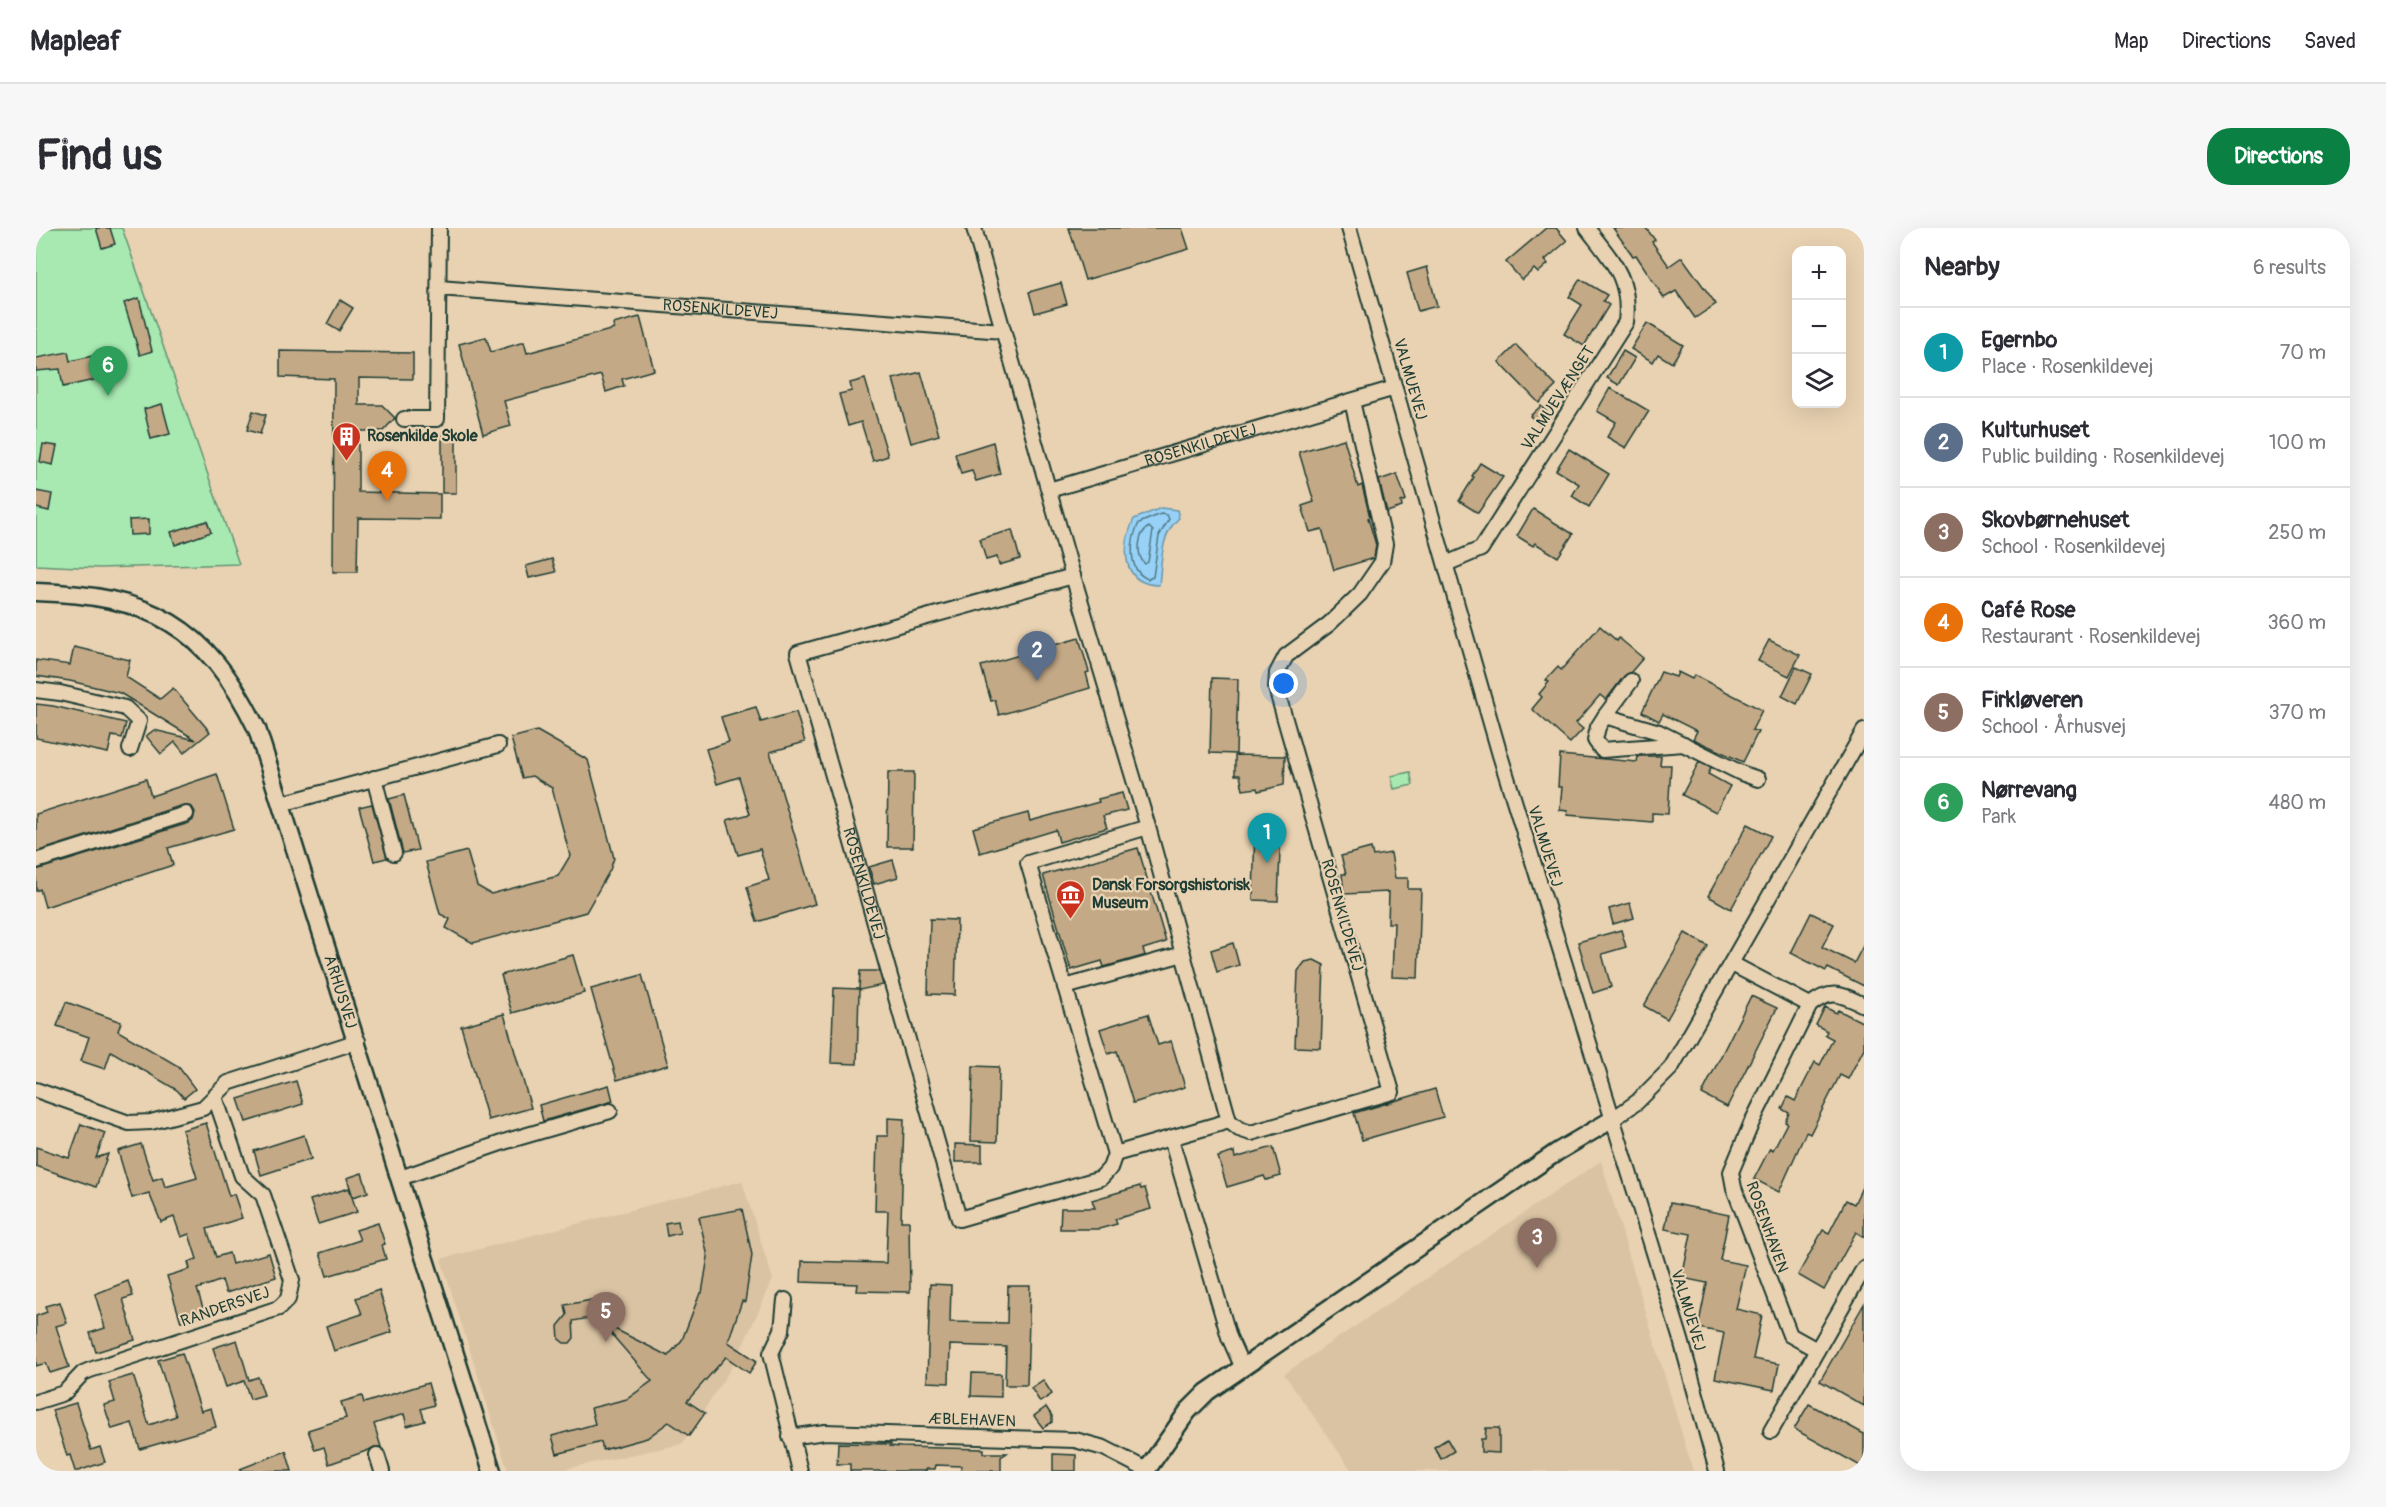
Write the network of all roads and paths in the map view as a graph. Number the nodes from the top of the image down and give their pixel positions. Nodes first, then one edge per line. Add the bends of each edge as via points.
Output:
1 (439, 228) edge
2 (974, 228) edge
3 (1349, 228) edge
4 (1587, 228) edge
5 (439, 288) junction
6 (1003, 331) junction
7 (1395, 388) junction
8 (1352, 401) junction
9 (404, 419) dead end
10 (1049, 490) junction
11 (1446, 564) junction
12 (1073, 576) junction
13 (36, 592) edge
14 (1631, 681) dead end
15 (36, 690) edge
16 (1605, 716) junction
17 (1864, 731) edge
18 (1685, 744) junction
19 (498, 745) dead end
20 (130, 749) dead end
21 (374, 778) junction
22 (1758, 779) dead end
23 (281, 804) junction
24 (186, 814) dead end
25 (1148, 827) junction
26 (394, 853) dead end
27 (36, 861) edge
28 (1183, 954) junction
29 (1732, 964) junction
30 (1065, 987) junction
31 (1810, 1005) junction
32 (1864, 1005) edge
33 (358, 1041) junction
34 (36, 1090) edge
35 (215, 1097) junction
36 (610, 1111) dead end
37 (1613, 1119) junction
38 (1229, 1121) junction
39 (1172, 1139) junction
40 (1115, 1154) junction
41 (400, 1178) junction
42 (1864, 1268) edge
43 (786, 1300) dead end
44 (1817, 1350) junction
45 (1242, 1366) junction
46 (36, 1402) edge
47 (1771, 1431) dead end
48 (790, 1437) junction
49 (377, 1455) dead end
50 (1147, 1470) edge
51 (382, 1471) edge
52 (492, 1471) edge
53 (800, 1471) edge
54 (1717, 1471) edge

1 - 5 street
2 - 6 street
3 - 7 street, VALMUEVEJ
4 - 11 street, VALMUEVÆNGET via 1620,272 1629,301 1626,322 1481,549
5 - 6 street, ROSENKILDEVEJ
5 - 9 street via 437,419
6 - 10 street
7 - 8 street, ROSENKILDEVEJ
7 - 11 street, VALMUEVEJ
8 - 10 street, ROSENKILDEVEJ
8 - 38 street, ROSENKILDEVEJ via 1384,544 1382,562 1360,594 1329,624 1286,656 1277,673 1276,688 1392,1092 1251,1133
10 - 12 street
11 - 37 street, VALMUEVEJ via 1500,755
12 - 25 street
12 - 40 street, ROSENKILDEVEJ via 798,653 959,1220 1101,1178
13 - 23 street, ÅRHUSVEJ via 78,593 117,600 154,612 188,634 219,664 241,694 258,729
14 - 16 street
15 - 20 street via 125,708 139,721
16 - 18 street
16 - 18 street via 1595,740 1602,750
17 - 29 street
18 - 22 street
19 - 21 street
21 - 23 street
21 - 26 street
23 - 33 street, ÅRHUSVEJ
24 - 27 street
25 - 28 street
25 - 30 street via 1028,863
28 - 30 street
28 - 38 street
29 - 31 street
29 - 37 street via 1671,1068 1637,1102
30 - 40 street
31 - 32 street via 1825,994 1842,994
31 - 44 street, ROSENHAVEN via 1731,1172 1790,1335
33 - 35 street via 228,1083
33 - 41 street, ÅRHUSVEJ
34 - 35 street via 129,1122 151,1122 203,1108
35 - 46 street, RANDERSVEJ via 242,1176 263,1195 292,1280 288,1299 279,1308 90,1370 64,1393
36 - 41 street
37 - 45 street via 1557,1152
37 - 54 street, VALMUEVEJ
38 - 39 street
39 - 40 street
39 - 45 street via 1229,1336
41 - 52 street, ÅRHUSVEJ
42 - 44 street
43 - 48 street via 782,1330 771,1353
44 - 47 street
45 - 50 street via 1188,1411
48 - 50 street, ÆBLEHAVEN via 825,1432 1075,1440 1104,1448
48 - 53 street
49 - 51 street

